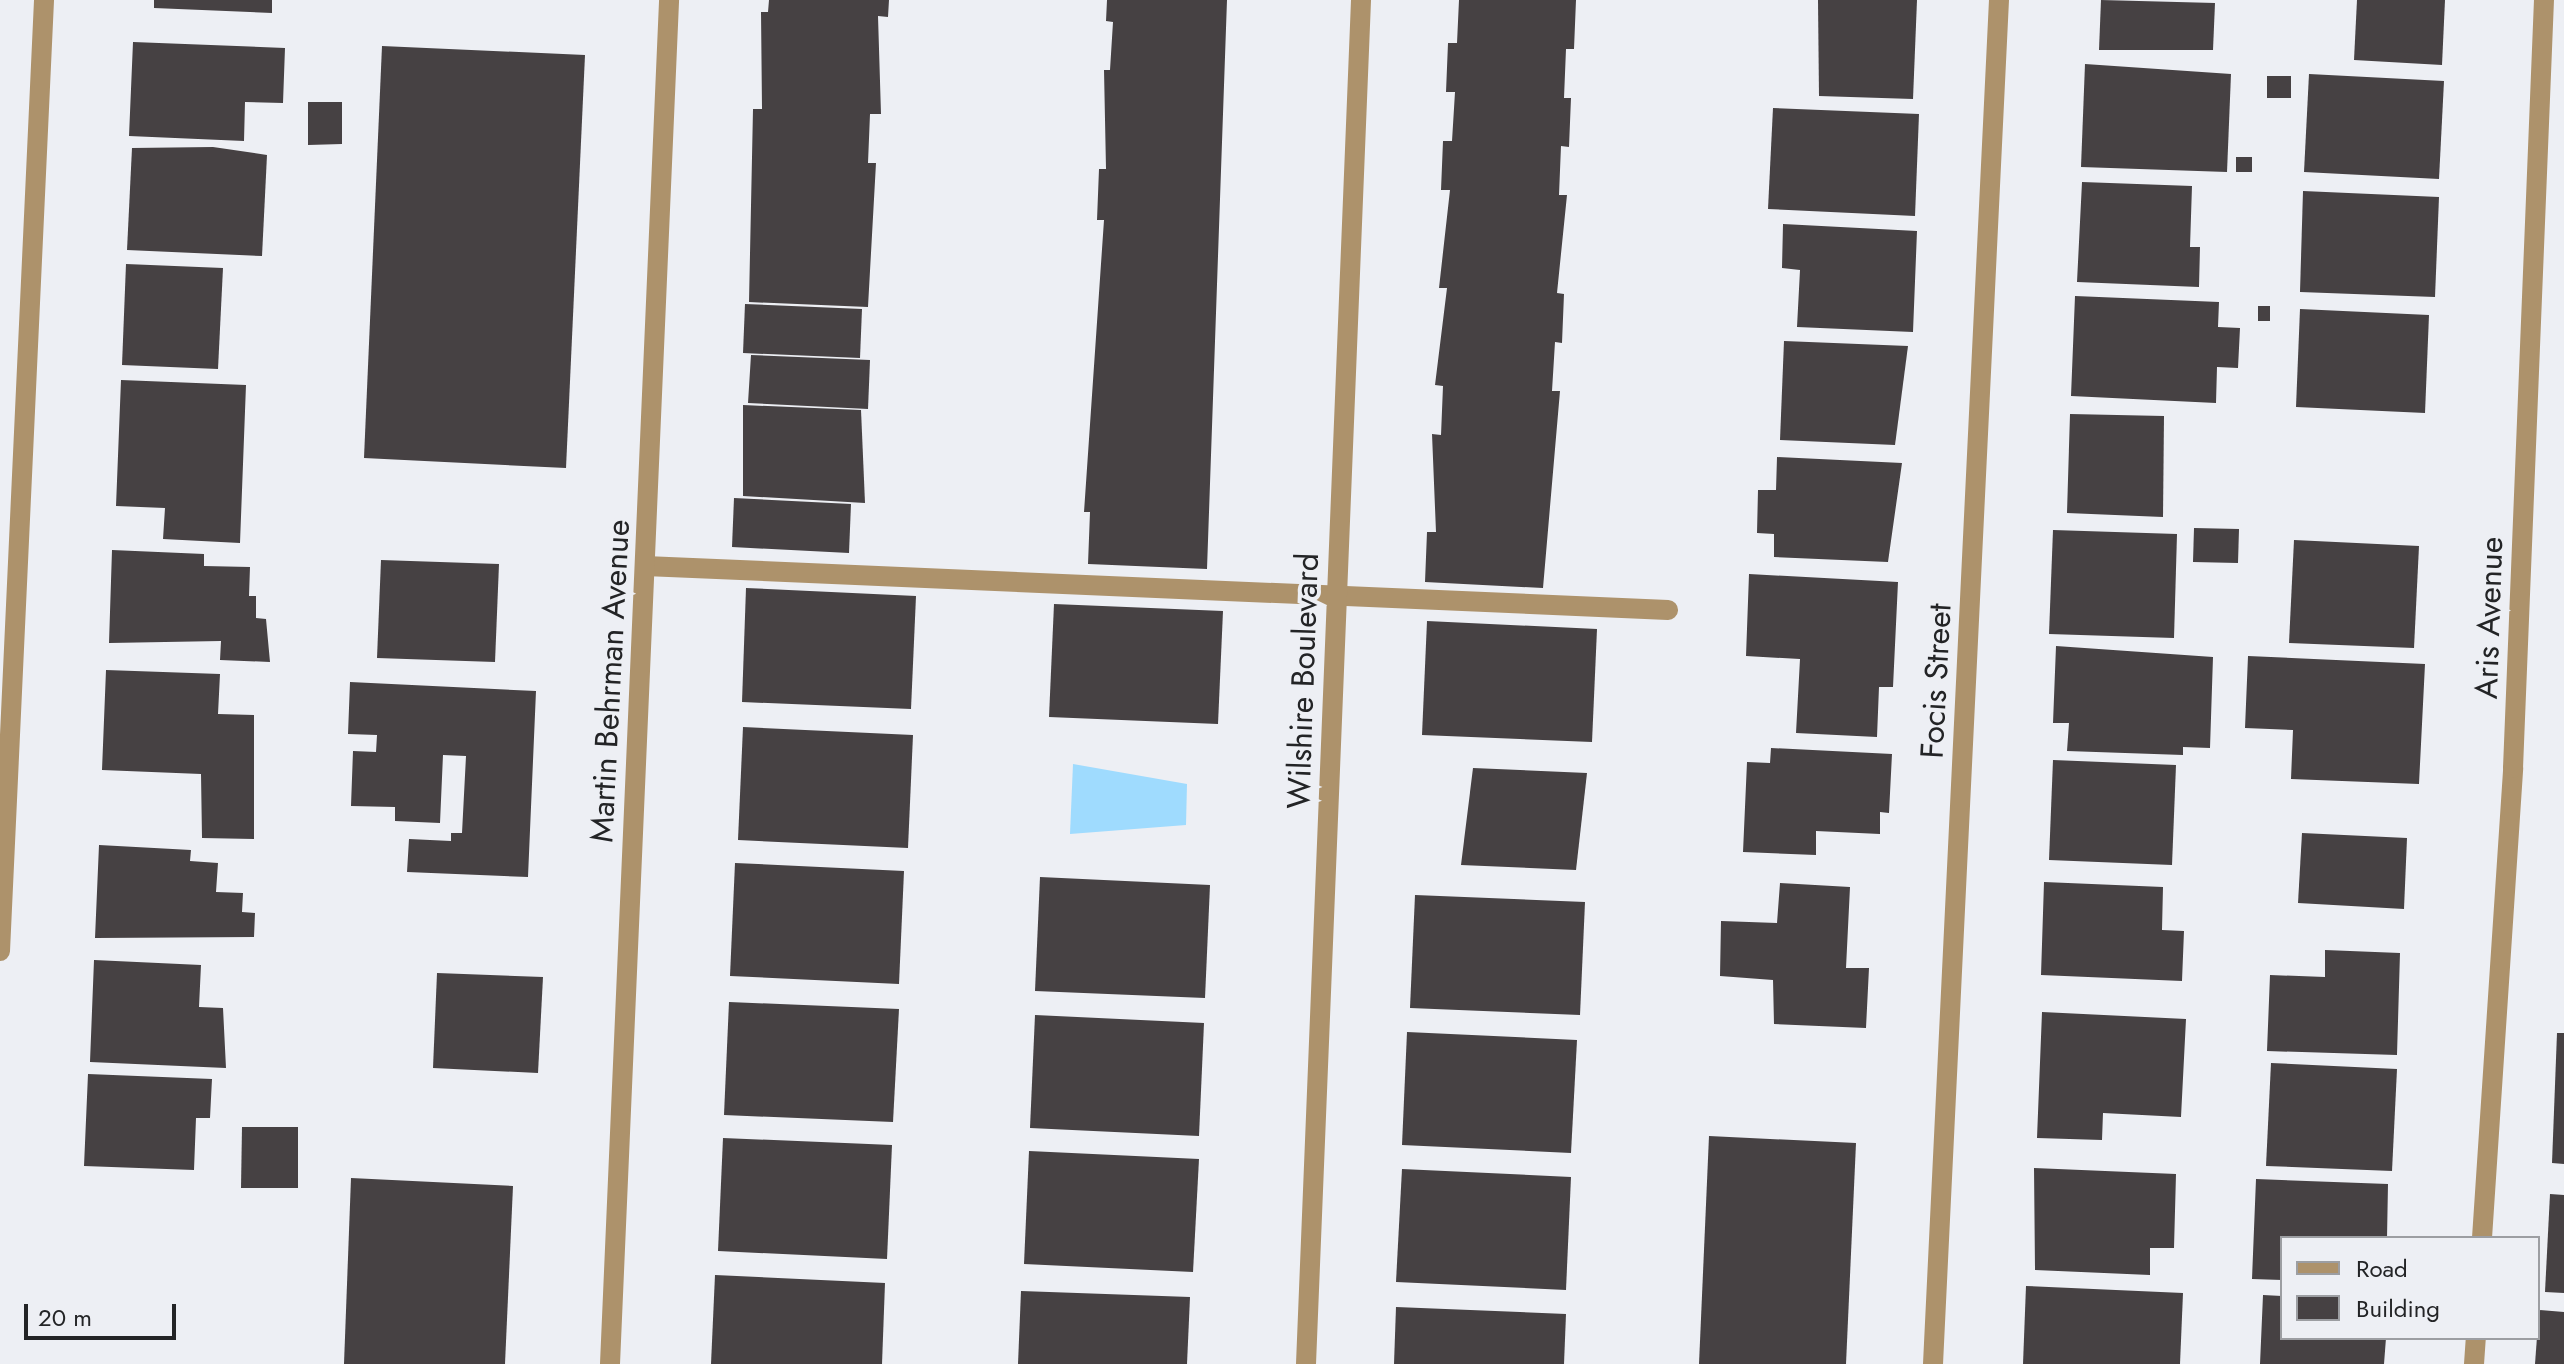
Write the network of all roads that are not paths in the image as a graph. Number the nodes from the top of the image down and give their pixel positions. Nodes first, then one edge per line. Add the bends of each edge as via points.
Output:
1 (44, 0) edge
2 (669, 0) edge
3 (1361, 0) edge
4 (1999, 0) edge
5 (2544, 0) edge
6 (645, 566) junction
7 (1337, 601) junction
8 (1668, 610) dead end
9 (0, 951) edge
10 (2482, 1236) edge
11 (2476, 1340) edge
12 (610, 1364) edge
13 (1306, 1364) edge
14 (1933, 1364) edge
15 (2474, 1364) edge

1 - 9 street
2 - 6 street, Martin Behrman Avenue
3 - 7 street, Wilshire Boulevard
4 - 14 street, Focis Street
5 - 10 street, Aris Avenue via 2513,768
6 - 7 street
6 - 12 street, Martin Behrman Avenue
7 - 8 street
7 - 13 street, Wilshire Boulevard
11 - 15 street

